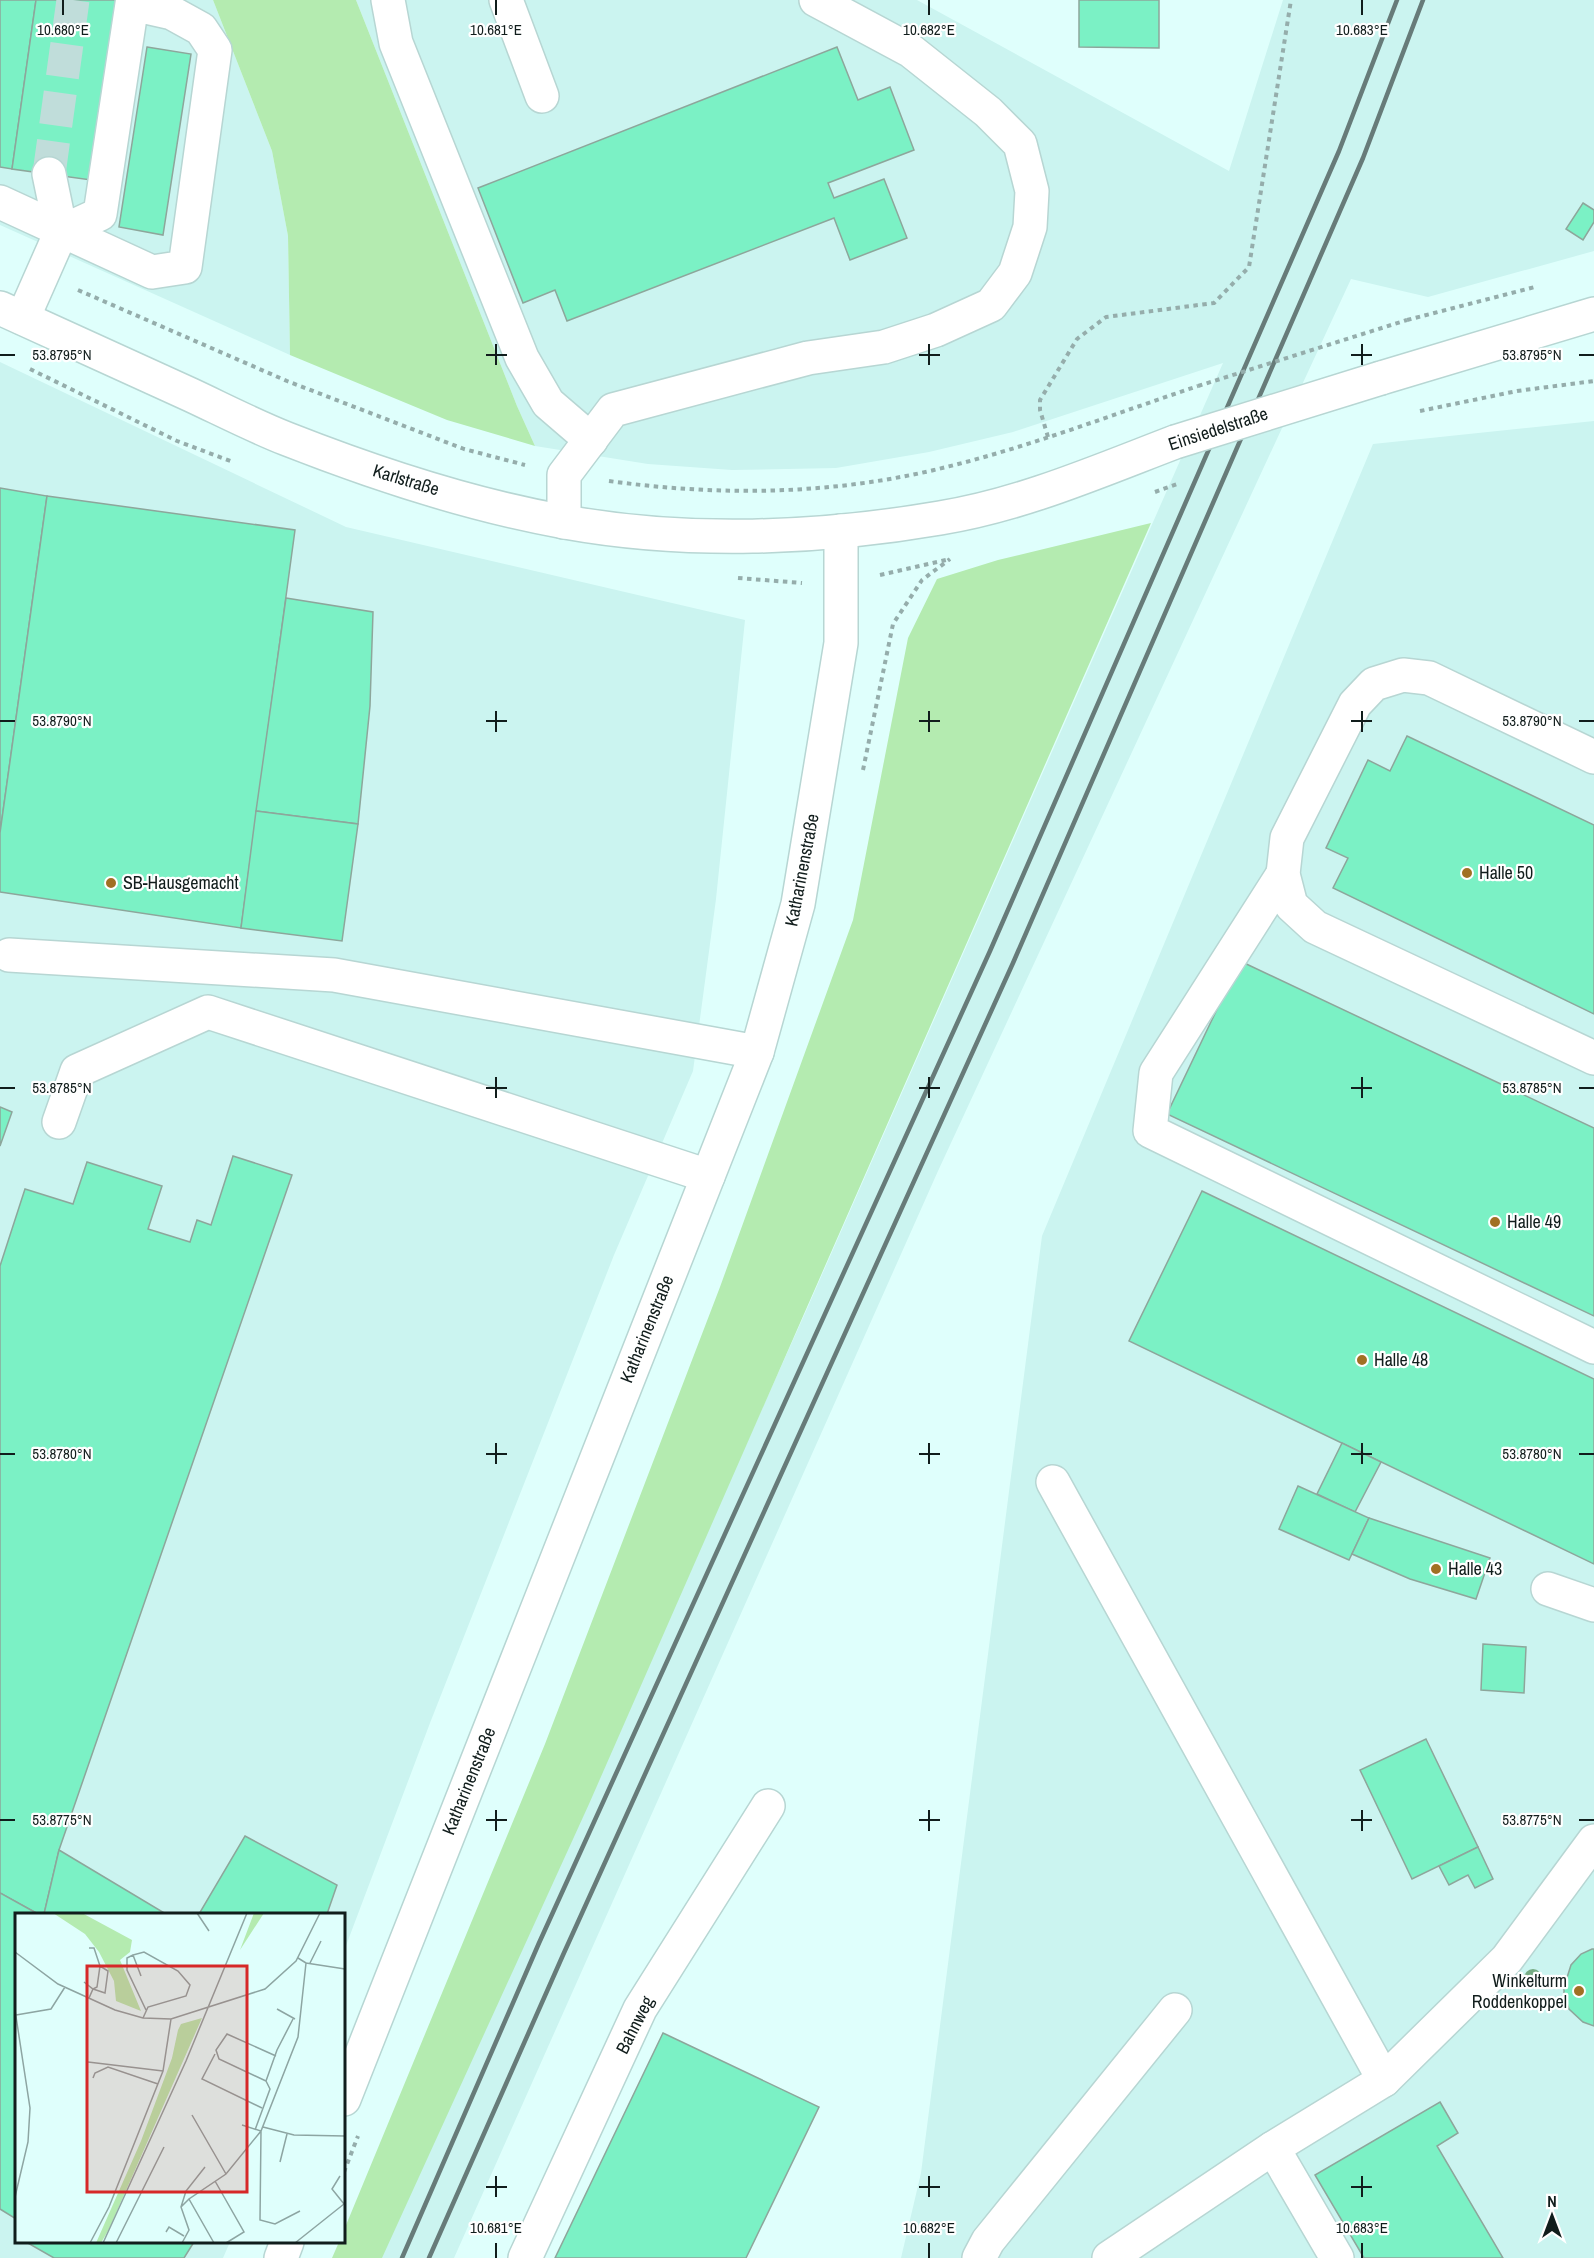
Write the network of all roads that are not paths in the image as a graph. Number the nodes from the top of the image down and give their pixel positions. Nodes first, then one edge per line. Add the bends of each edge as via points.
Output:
1 (388, 0) edge
2 (506, 0) edge
3 (816, 0) edge
4 (132, 2) edge
5 (542, 96) dead end
6 (49, 174) tunnel mouth
7 (0, 202) edge
8 (61, 232) junction
9 (11, 313) edge
10 (1594, 314) edge
11 (591, 440) junction
12 (564, 522) junction
13 (841, 531) junction
14 (1594, 757) edge
15 (1283, 874) junction
16 (9, 955) dead end
17 (757, 1052) junction
18 (1594, 1058) edge
19 (59, 1122) dead end
20 (708, 1176) junction
21 (1594, 1347) edge
22 (1053, 1482) dead end
23 (1548, 1589) dead end
24 (1594, 1605) edge
25 (768, 1806) dead end
26 (1594, 1841) edge
27 (1175, 2010) dead end
28 (1384, 2080) junction
29 (345, 2096) edge
30 (1273, 2148) junction
31 (286, 2243) edge
32 (281, 2258) edge
33 (525, 2258) edge
34 (979, 2258) edge
35 (1109, 2258) edge
36 (1337, 2258) edge

1 - 11 street via 396,43 522,358 548,403
2 - 5 street
3 - 11 street via 911,51 988,111 1020,144 1032,191 1030,227 1015,273 991,305 936,330 884,347 808,358 612,410
4 - 8 street via 100,214
4 - 8 street via 172,13 201,29 215,50 185,267 152,272
6 - 8 street
7 - 8 street
8 - 9 street via 41,274
9 - 12 street, Karlstraße via 285,438 400,479
10 - 13 street, Einsiedelstraße, bridge via 1175,442 993,506 942,518
11 - 12 street via 564,475
12 - 13 street, Karlstraße via 705,535
13 - 17 street, Katharinenstraße via 841,644 798,904
14 - 15 street via 1429,678 1403,675 1374,684 1355,704 1287,838
15 - 18 street via 1291,905 1315,927
15 - 21 street via 1156,1073 1150,1131
16 - 17 street via 334,975
17 - 20 street, Katharinenstraße
19 - 20 street via 77,1071 208,1012
20 - 29 street, Katharinenstraße
22 - 28 street
23 - 24 street
25 - 33 street, Bahnweg via 640,2009
26 - 28 street via 1507,1959
27 - 34 street via 988,2241
28 - 30 street
30 - 35 street
30 - 36 street
31 - 32 street

